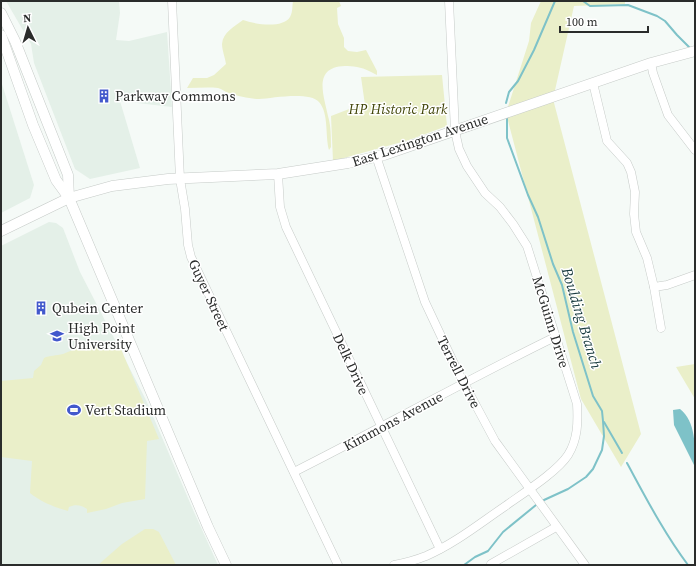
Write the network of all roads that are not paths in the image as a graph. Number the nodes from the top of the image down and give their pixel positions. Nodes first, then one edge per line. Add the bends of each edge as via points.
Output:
1 (172, 1) edge
2 (449, 1) edge
3 (1, 13) edge
4 (1, 35) edge
5 (695, 51) edge
6 (651, 63) junction
7 (593, 83) junction
8 (455, 131) junction
9 (695, 150) edge
10 (376, 156) junction
11 (278, 174) junction
12 (180, 178) junction
13 (69, 198) junction
14 (1, 231) edge
15 (695, 275) edge
16 (654, 287) junction
17 (661, 328) dead end
18 (556, 337) junction
19 (464, 383) junction
20 (381, 428) junction
21 (294, 472) junction
22 (529, 489) junction
23 (556, 526) junction
24 (440, 549) junction
25 (491, 564) edge
26 (226, 565) edge
27 (338, 565) edge
28 (394, 565) edge
29 (585, 565) edge

1 - 12 street, Guyer Street
2 - 8 street, McGuinn Drive
3 - 13 main road via 16,44 68,175
4 - 13 main road via 53,173
5 - 6 main road, East Lexington Avenue
6 - 7 main road, East Lexington Avenue
6 - 9 street via 668,115
7 - 8 main road, East Lexington Avenue
7 - 16 street via 607,141 627,163 631,172 635,192 636,232 647,258
8 - 10 main road, East Lexington Avenue
8 - 18 street, McGuinn Drive via 459,149 467,166 527,246
10 - 11 main road, East Lexington Avenue
10 - 19 street, Terrell Drive via 425,302
11 - 12 main road, East Lexington Avenue
11 - 20 street, Delk Drive via 280,207 286,227
12 - 13 main road, East Lexington Avenue via 117,185
12 - 21 street, Guyer Street via 191,257
13 - 14 main road, East Lexington Avenue
13 - 26 main road
15 - 16 street
16 - 17 street
18 - 19 street, Kimmons Avenue
18 - 22 street, McGuinn Drive via 576,404 577,431 572,447 562,463
19 - 20 street, Kimmons Avenue
19 - 22 street, Terrell Drive via 495,441
20 - 21 street, Kimmons Avenue
20 - 24 street, Delk Drive
21 - 27 street, Guyer Street
22 - 23 street, Terrell Drive
22 - 24 street, McGuinn Drive
23 - 25 street
23 - 29 street, Terrell Drive
24 - 28 street, McGuinn Drive

